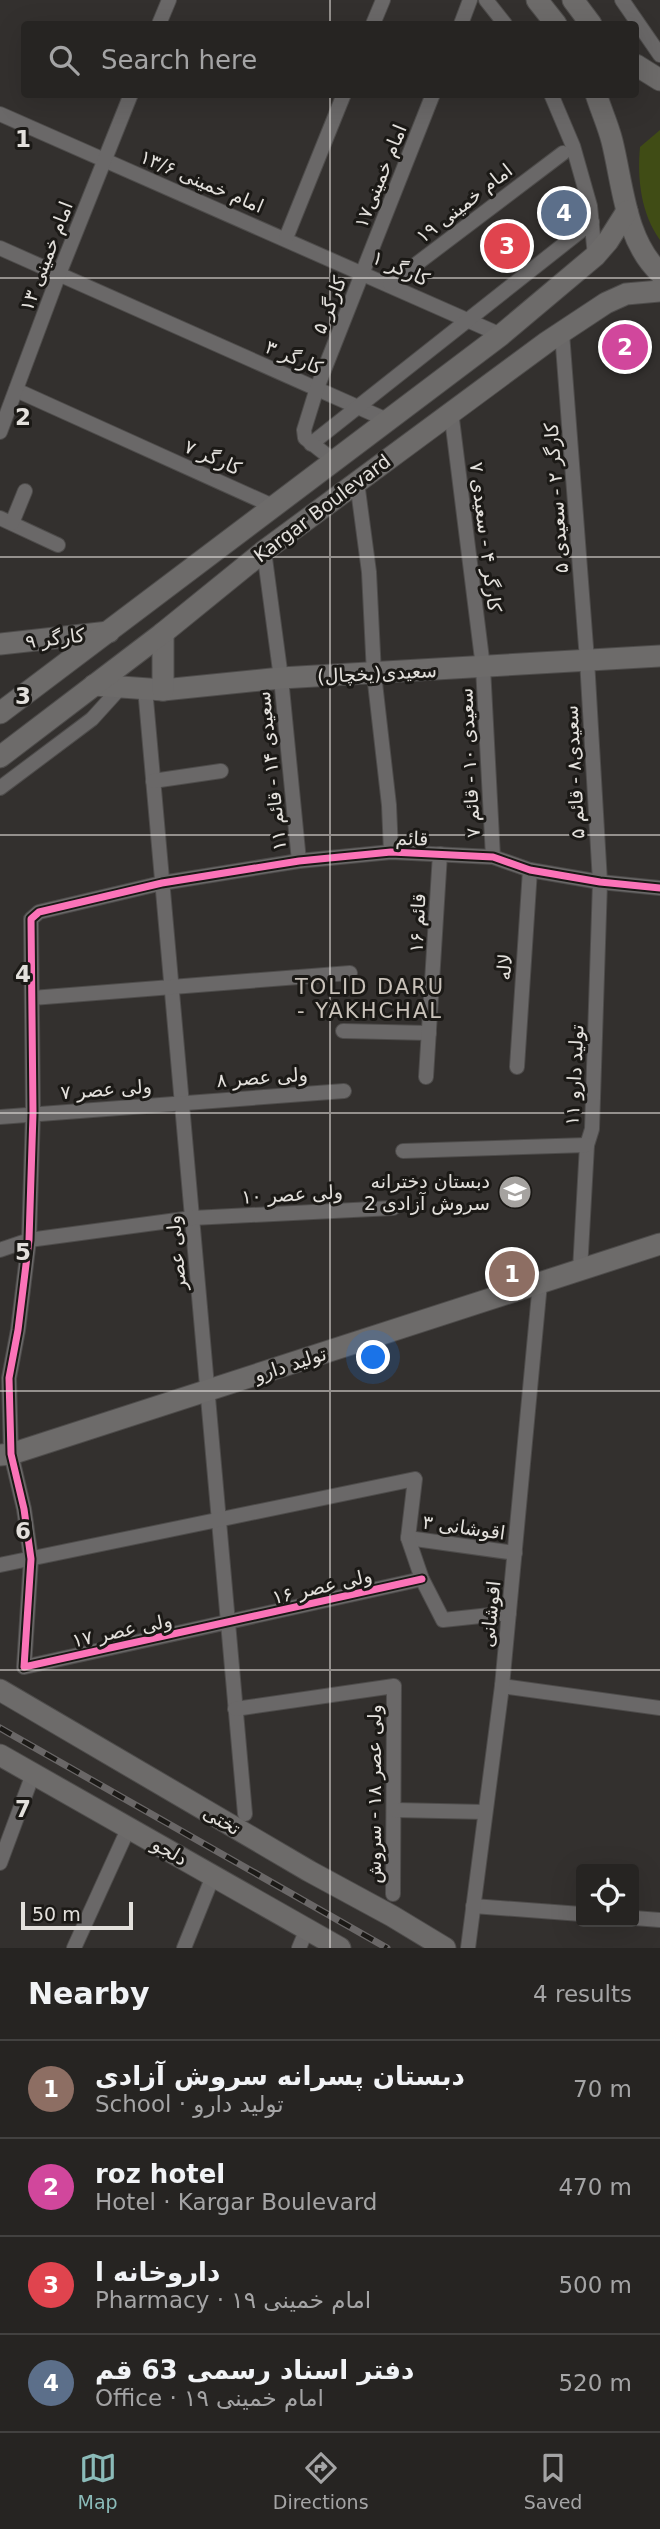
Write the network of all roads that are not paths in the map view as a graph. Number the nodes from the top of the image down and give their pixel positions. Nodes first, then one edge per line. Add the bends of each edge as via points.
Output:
1 (169, 0) edge
2 (383, 0) edge
3 (470, 0) edge
4 (486, 0) edge
5 (537, 0) edge
6 (573, 0) edge
7 (622, 0) edge
8 (164, 21) edge
9 (374, 21) edge
10 (462, 21) edge
11 (503, 21) edge
12 (554, 21) edge
13 (589, 21) edge
14 (637, 21) edge
15 (639, 25) edge
16 (660, 55) edge
17 (639, 67) edge
18 (660, 80) edge
19 (129, 98) edge
20 (342, 98) edge
21 (431, 98) edge
22 (553, 98) edge
23 (597, 98) edge
24 (0, 114) edge
25 (563, 153) dead end
26 (104, 160) junction
27 (627, 211) junction
28 (592, 222) junction
29 (286, 238) junction
30 (0, 248) edge
31 (596, 256) junction
32 (363, 272) junction
33 (660, 273) edge
34 (59, 274) junction
35 (390, 284) junction
36 (660, 290) edge
37 (525, 314) junction
38 (467, 319) junction
39 (500, 335) junction
40 (555, 338) junction
41 (317, 388) junction
42 (16, 390) junction
43 (358, 406) junction
44 (452, 411) junction
45 (387, 419) junction
46 (0, 432) edge
47 (311, 444) junction
48 (332, 460) junction
49 (357, 482) junction
50 (25, 491) dead end
51 (275, 507) junction
52 (6, 521) edge
53 (58, 545) dead end
54 (264, 551) junction
55 (109, 632) junction
56 (163, 633) junction
57 (0, 644) edge
58 (660, 656) edge
59 (587, 660) junction
60 (483, 667) junction
61 (374, 674) junction
62 (281, 678) junction
63 (94, 685) junction
64 (121, 687) junction
65 (154, 689) junction
66 (0, 713) edge
67 (0, 757) edge
68 (221, 771) dead end
69 (153, 781) junction
70 (0, 789) edge
71 (391, 852) junction
72 (440, 854) junction
73 (493, 857) junction
74 (299, 860) junction
75 (530, 870) junction
76 (600, 882) junction
77 (162, 883) junction
78 (660, 888) edge
79 (350, 973) dead end
80 (172, 985) junction
81 (32, 998) junction
82 (343, 1031) dead end
83 (429, 1033) junction
84 (517, 1068) dead end
85 (426, 1077) dead end
86 (344, 1091) dead end
87 (182, 1102) junction
88 (33, 1114) junction
89 (0, 1117) edge
90 (587, 1145) junction
91 (403, 1151) dead end
92 (393, 1208) dead end
93 (192, 1218) junction
94 (29, 1240) junction
95 (660, 1244) edge
96 (0, 1250) edge
97 (580, 1270) junction
98 (540, 1283) junction
99 (4, 1379) edge
100 (207, 1391) junction
101 (6, 1454) edge
102 (219, 1520) junction
103 (408, 1538) junction
104 (515, 1553) junction
105 (31, 1559) junction
106 (0, 1565) edge
107 (422, 1579) junction
108 (509, 1614) junction
109 (228, 1623) junction
110 (502, 1685) junction
111 (0, 1690) edge
112 (660, 1708) edge
113 (235, 1709) junction
114 (0, 1755) edge
115 (33, 1774) junction
116 (395, 1810) junction
117 (485, 1812) junction
118 (245, 1814) dead end
119 (129, 1827) junction
120 (0, 1863) edge
121 (213, 1876) junction
122 (393, 1894) dead end
123 (473, 1906) junction
124 (576, 1914) edge
125 (639, 1918) edge
126 (660, 1920) edge
127 (303, 1938) edge
128 (74, 1948) edge
129 (184, 1948) edge
130 (340, 1948) edge
131 (445, 1948) edge
132 (468, 1948) edge

1 - 8 street
2 - 9 street
3 - 10 street
4 - 11 street
5 - 12 street
6 - 13 street
7 - 14 street
15 - 16 street
17 - 18 street
19 - 26 street, امام خمینی ۱۳
20 - 29 street
21 - 32 street, امام خمینی۱۷
22 - 28 street via 573,146
23 - 27 street
24 - 26 street, امام خمینی ۱۳/۶
25 - 35 street, امام خمینی ۱۹
26 - 29 street, امام خمینی ۱۳/۶
26 - 34 street, امام خمینی ۱۳
27 - 31 street, Kargar Boulevard
27 - 33 street via 636,239
28 - 31 street
28 - 38 street
29 - 32 street, کارگر ۱
30 - 34 street, کارگر ۳
31 - 37 street, Kargar Boulevard
32 - 35 street, کارگر ۱
32 - 41 street, کارگر ۵
34 - 41 street, کارگر ۳
34 - 42 street, امام خمینی ۱۳
35 - 38 street, کارگر ۱
36 - 40 street, Kargar Boulevard via 626,294 606,303
37 - 39 street, Kargar Boulevard
37 - 40 street via 555,308 563,322
38 - 39 street, کارگر ۱
38 - 43 street
39 - 45 street, Kargar Boulevard
40 - 44 street, Kargar Boulevard
40 - 59 street, کارگر ۲ - سعیدی ۵
41 - 43 street, کارگر ۳
41 - 47 street, کارگر ۵ via 304,430
42 - 46 street, امام خمینی ۱۳
42 - 51 street, کارگر ۷
43 - 45 street, کارگر ۳
43 - 47 street
44 - 49 street, Kargar Boulevard
44 - 60 street, کارگر ۴ - سعیدی ۷
45 - 48 street, Kargar Boulevard
47 - 48 street
48 - 51 street, Kargar Boulevard
49 - 54 street, Kargar Boulevard
49 - 61 street via 369,572
50 - 52 street
51 - 55 street, Kargar Boulevard
52 - 53 street
54 - 56 street, Kargar Boulevard
54 - 62 street, سعیدی ۱۴ - قائم ۱۱
55 - 57 street, کارگر ۹
55 - 66 street, Kargar Boulevard
56 - 63 street, Kargar Boulevard
56 - 65 street
58 - 59 street, سعیدی(یخچال)
59 - 60 street, سعیدی(یخچال)
59 - 76 street, سعیدی۸ - قائم ۵
60 - 61 street, سعیدی(یخچال)
60 - 73 street, سعیدی ۱۰ - قائم ۷
61 - 62 street, سعیدی(یخچال)
61 - 71 street
62 - 65 street, سعیدی(یخچال)
62 - 74 street, سعیدی ۱۴ - قائم ۱۱
63 - 64 street, سعیدی(یخچال)
63 - 67 street, Kargar Boulevard
64 - 65 street, سعیدی(یخچال)
64 - 70 street via 92,719
65 - 69 street, ولی عصر
68 - 69 street
69 - 77 street, ولی عصر
71 - 72 street, قائم
71 - 74 street, قائم
72 - 73 street, قائم
72 - 83 street, قائم ۱۶
73 - 75 street, قائم
74 - 77 street, قائم
75 - 76 street, قائم
75 - 84 street, لاله
76 - 78 street, قائم
76 - 90 street, تولید دارو ۱۱ via 592,1129
77 - 80 street, ولی عصر
77 - 81 street, قائم via 39,912 32,919
79 - 80 street
80 - 81 street
80 - 87 street, ولی عصر
81 - 88 street
82 - 83 street
83 - 85 street, قائم ۱۶
86 - 87 street, ولی عصر ۸
87 - 88 street, ولی عصر ۷
87 - 93 street, ولی عصر
88 - 89 street, ولی عصر ۷
88 - 94 street
90 - 91 street
90 - 97 street, تولید دارو ۱۱
92 - 93 street, ولی عصر ۱۰
93 - 94 street, ولی عصر ۱۰
93 - 100 street, ولی عصر
94 - 96 street, ولی عصر ۱۰
94 - 99 street via 18,1330
95 - 97 street, تولید دارو
97 - 98 street, تولید دارو
98 - 100 street, تولید دارو
98 - 104 street, اقوشانی
99 - 101 street
100 - 101 street, تولید دارو
100 - 102 street, ولی عصر
101 - 105 street via 24,1509
102 - 103 street via 415,1479
102 - 105 street
102 - 109 street, ولی عصر
103 - 104 street, اقوشانی ۳
103 - 107 street
104 - 108 street, اقوشانی
105 - 106 street
105 - 109 street, ولی عصر ۱۷ via 24,1667
107 - 108 street via 443,1619
107 - 109 street, ولی عصر ۱۶
108 - 110 street, اقوشانی
109 - 113 street, ولی عصر
110 - 112 street
110 - 117 street, اقوشانی
111 - 131 street, تختی
113 - 116 street, ولی عصر ۱۸ - سروش via 394,1686
113 - 118 street, ولی عصر
114 - 115 street, دلجو
115 - 119 street, دلجو
115 - 120 street
116 - 117 street
116 - 122 street, ولی عصر ۱۸ - سروش
117 - 123 street, اقوشانی
119 - 121 street, دلجو
119 - 128 street
121 - 127 street, دلجو
121 - 129 street
123 - 124 street
123 - 132 street, اقوشانی
125 - 126 street
127 - 130 street, دلجو

